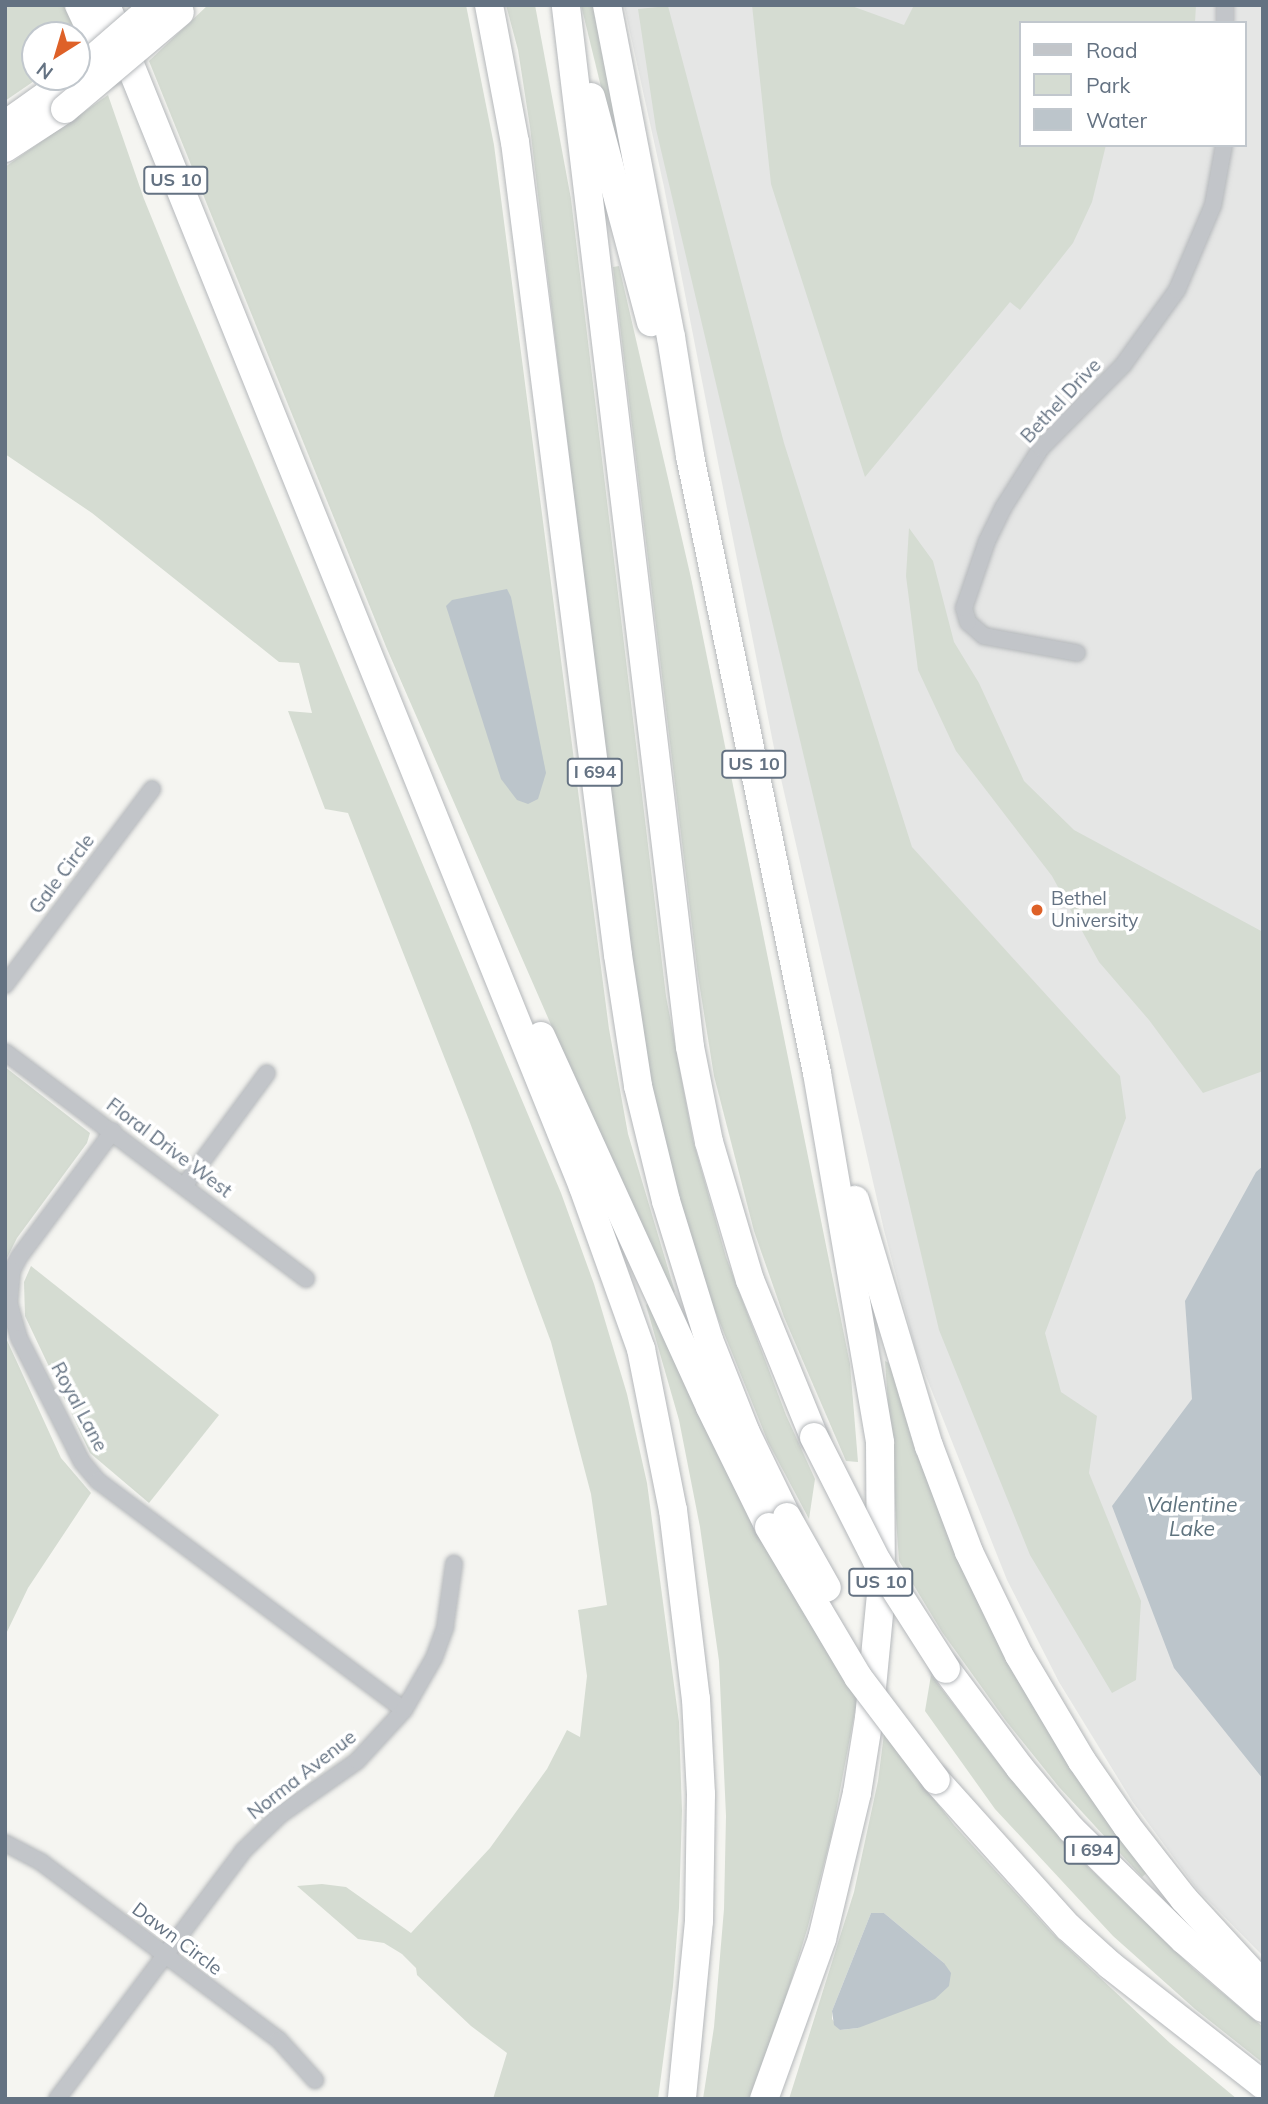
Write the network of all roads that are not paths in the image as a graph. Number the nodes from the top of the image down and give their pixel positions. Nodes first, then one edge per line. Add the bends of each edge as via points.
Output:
1 (79, 5) edge
2 (106, 5) edge
3 (489, 5) edge
4 (607, 5) edge
5 (566, 6) edge
6 (174, 7) edge
7 (91, 63) edge
8 (54, 91) edge
9 (7, 129) edge
10 (1224, 147) edge
11 (246, 354) junction
12 (690, 456) junction
13 (1077, 653) dead end
14 (388, 710) junction
15 (152, 789) dead end
16 (5, 985) edge
17 (5, 1052) edge
18 (267, 1073) dead end
19 (817, 1073) junction
20 (113, 1131) junction
21 (184, 1185) junction
22 (306, 1279) dead end
23 (778, 1522) junction
24 (454, 1564) dead end
25 (404, 1710) junction
26 (5, 1843) edge
27 (165, 1956) junction
28 (1263, 1985) edge
29 (1263, 2008) edge
30 (314, 2080) dead end
31 (1263, 2085) edge
32 (57, 2099) edge
33 (682, 2099) edge
34 (764, 2099) edge

1 - 11 highway
2 - 11 highway, US 10
3 - 23 highway, I 694 via 515,142 638,1086 666,1201 709,1340
4 - 12 highway
5 - 12 highway, US 10
5 - 29 highway, I 694, bridge via 690,1047 709,1142 750,1280 814,1437 877,1561 946,1669 1071,1829 1184,1940
6 - 7 highway, bridge
6 - 9 highway, bridge via 65,109
8 - 9 highway
10 - 13 street, Bethel Drive via 1213,205 1177,290 1123,365 1041,448 987,541 964,608 968,622 984,636
11 - 14 highway, US 10
12 - 19 highway, US 10
14 - 23 highway via 660,1290 700,1385
14 - 33 highway, US 10 via 612,1263 641,1349 663,1451 690,1636 701,1794 699,1921
15 - 16 street, Gale Circle
17 - 20 street, Floral Drive West
18 - 21 street
19 - 28 highway via 920,1421 992,1603 1096,1783 1184,1899
19 - 34 highway, US 10 via 880,1443 881,1594 869,1718 841,1866 798,2010
20 - 21 street, Floral Drive West
20 - 25 street, Royal Lane via 12,1270 9,1303 24,1349 82,1462 98,1481
21 - 22 street, Floral Drive West
23 - 31 highway, bridge via 858,1676 1068,1927
24 - 25 street, Norma Avenue via 445,1627 434,1658
25 - 27 street, Norma Avenue via 357,1761 260,1832
26 - 27 street, Dawn Circle via 41,1862
27 - 30 street, Dawn Circle via 279,2040
27 - 32 street, Norma Avenue

